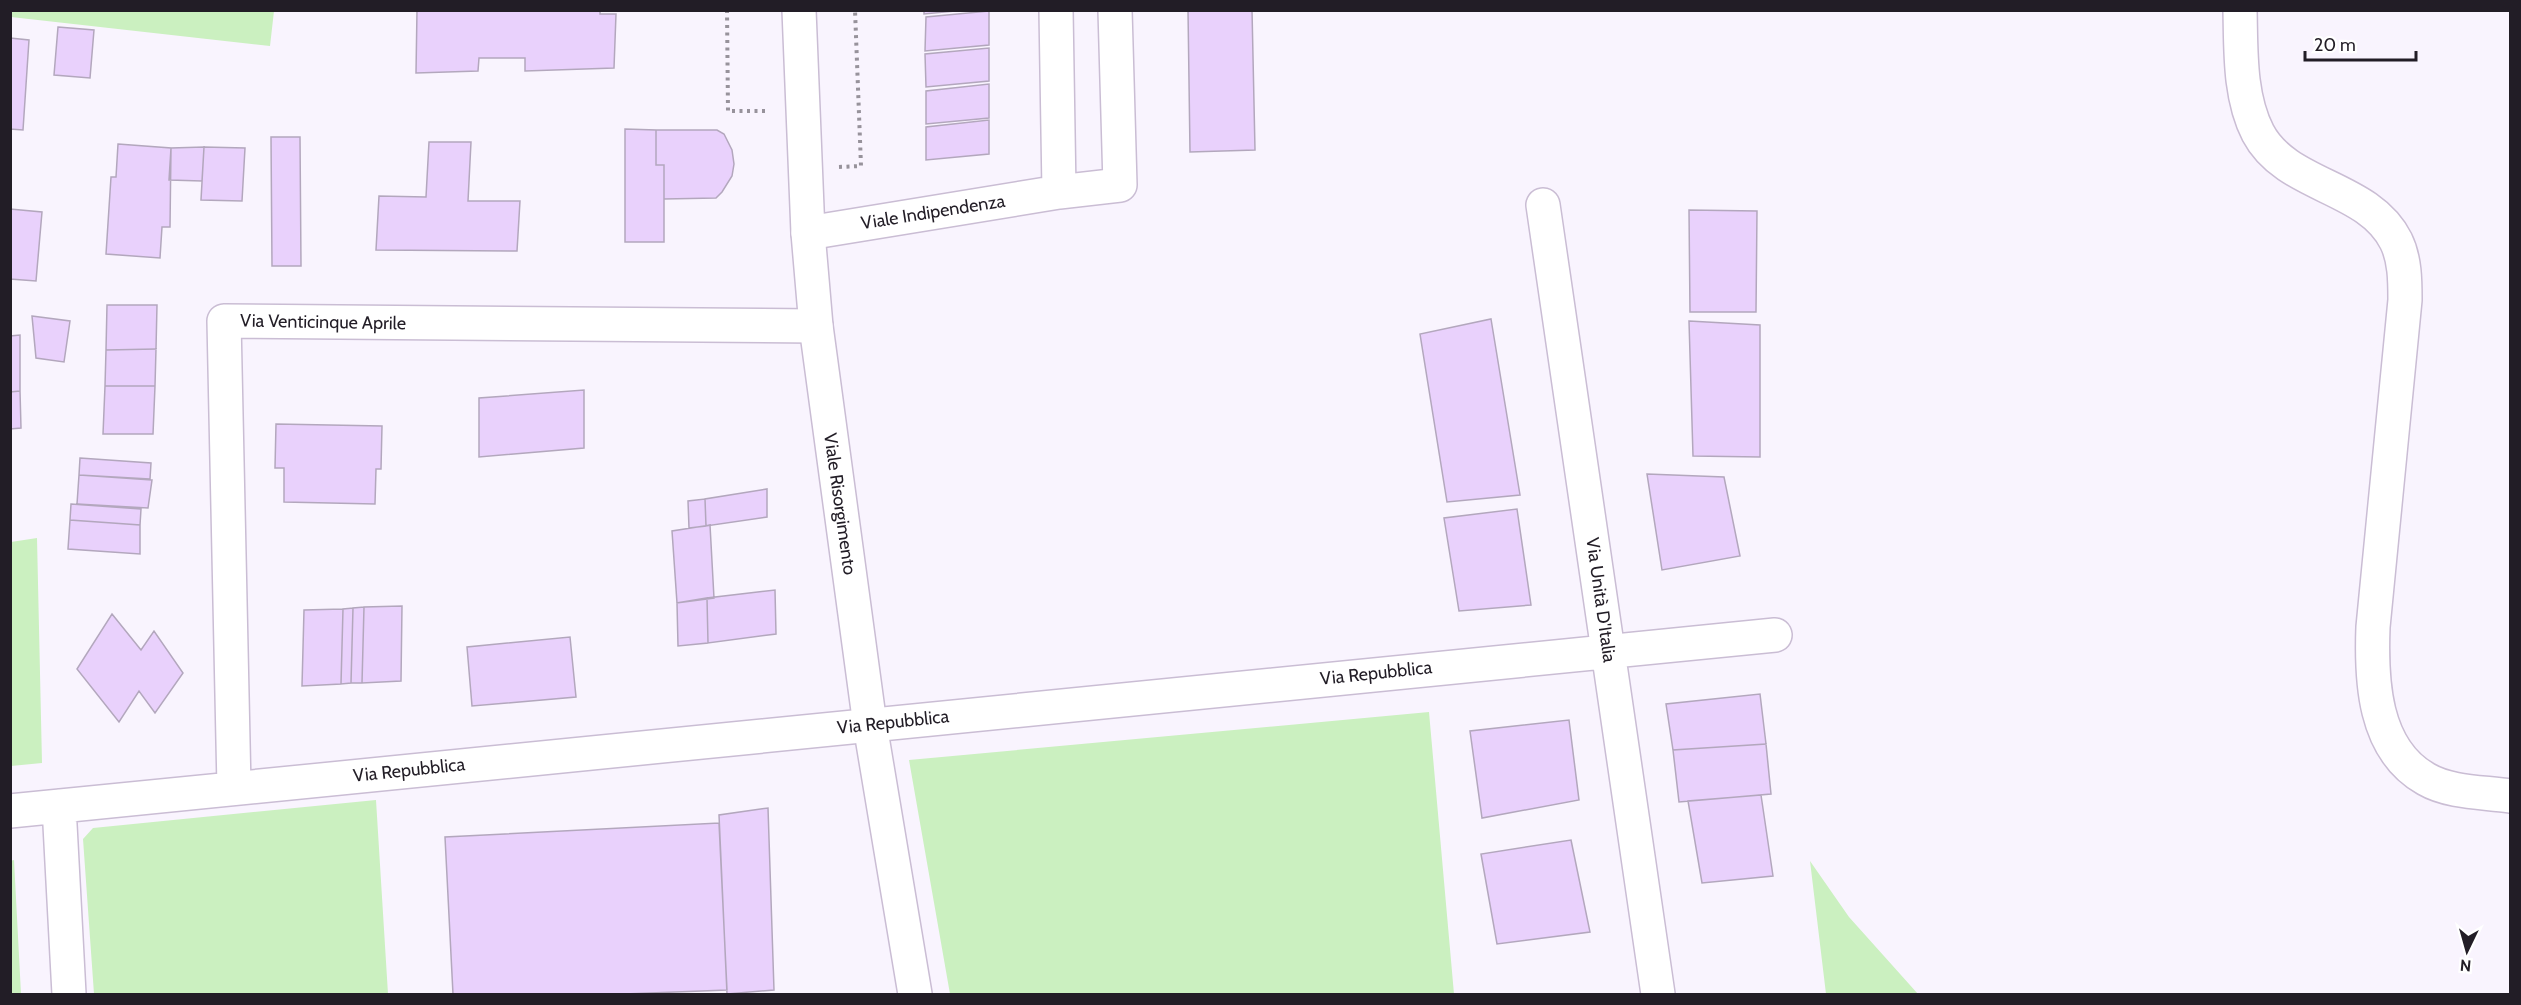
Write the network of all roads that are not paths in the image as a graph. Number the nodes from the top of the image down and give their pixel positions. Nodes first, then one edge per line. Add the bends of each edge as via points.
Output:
1 (799, 10) edge
2 (1056, 10) edge
3 (1115, 10) edge
4 (2240, 10) edge
5 (1059, 192) junction
6 (1543, 206) dead end
7 (808, 233) junction
8 (816, 326) junction
9 (1776, 635) dead end
10 (1608, 650) junction
11 (870, 725) junction
12 (234, 788) junction
13 (2511, 796) edge
14 (59, 806) junction
15 (10, 811) edge
16 (69, 994) edge
17 (915, 994) edge
18 (1658, 994) edge

1 - 7 street, Viale Risorgimento
2 - 5 street
3 - 5 street, Viale Indipendenza via 1120,185
4 - 13 street via 2247,103 2258,133 2279,159 2363,207 2383,224 2397,242 2404,271 2405,300 2373,627 2371,671 2378,710 2391,742 2425,779 2450,788
5 - 7 street, Viale Indipendenza
6 - 10 street, Via Unità D'Italia
7 - 8 street, Viale Risorgimento
8 - 11 street, Viale Risorgimento
8 - 12 street, Via Venticinque Aprile via 224,321
9 - 10 street, Via Repubblica
10 - 11 street, Via Repubblica
10 - 18 street, Via Unità D'Italia
11 - 12 street, Via Repubblica
11 - 17 street, Viale Risorgimento
12 - 14 street, Via Repubblica
14 - 15 street, Via Repubblica
14 - 16 street

